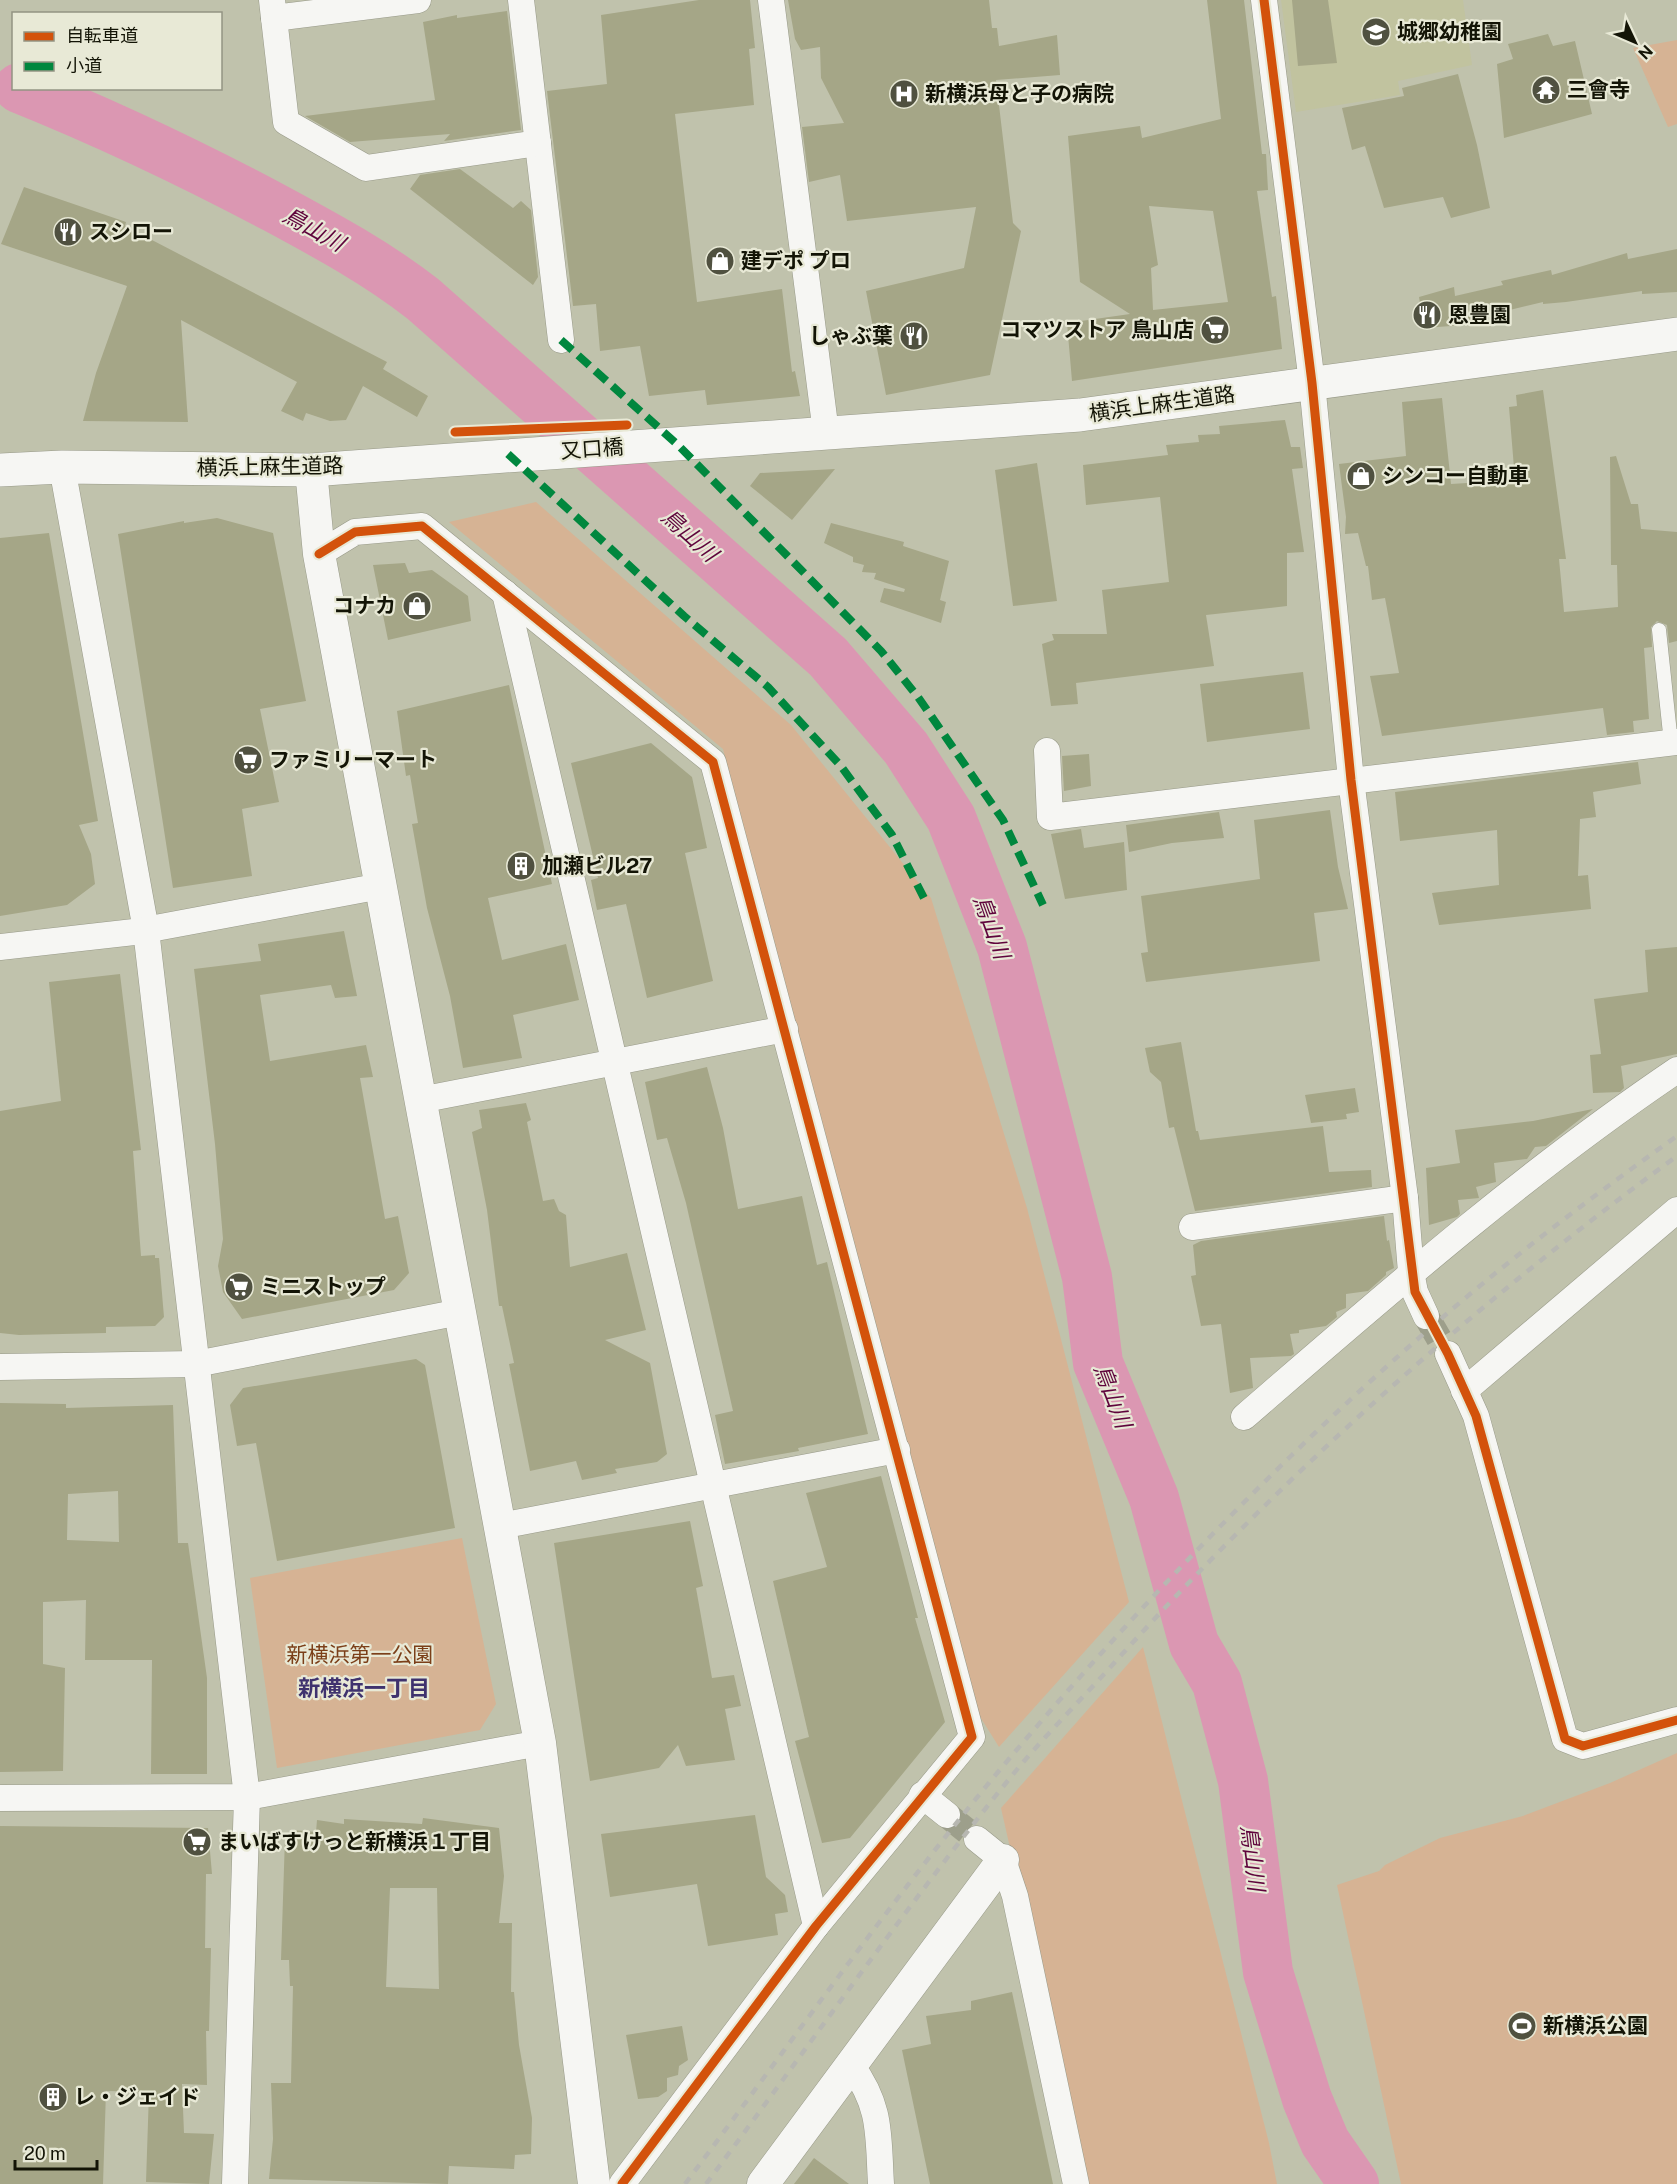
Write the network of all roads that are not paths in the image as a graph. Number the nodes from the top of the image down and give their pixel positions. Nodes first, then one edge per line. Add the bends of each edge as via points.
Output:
1 (418, 0) edge
2 (521, 0) edge
3 (771, 0) edge
4 (1264, 0) edge
5 (273, 9) edge
6 (538, 144) junction
7 (1677, 334) edge
8 (561, 340) dead end
9 (1312, 383) junction
10 (826, 433) junction
11 (644, 445) joint
12 (540, 452) joint
13 (62, 466) junction
14 (0, 470) edge
15 (311, 470) junction
16 (319, 554) junction
17 (505, 593) junction
18 (1659, 630) dead end
19 (1674, 742) edge
20 (1047, 751) dead end
21 (1351, 780) junction
22 (381, 886) junction
23 (146, 930) junction
24 (0, 947) edge
25 (785, 1029) junction
26 (614, 1062) junction
27 (1677, 1070) edge
28 (420, 1100) junction
29 (1405, 1198) junction
30 (1677, 1210) edge
31 (1192, 1227) dead end
32 (1412, 1272) junction
33 (460, 1312) junction
34 (1426, 1316) tunnel mouth
35 (1448, 1354) tunnel mouth
36 (196, 1364) junction
37 (0, 1367) edge
38 (1464, 1391) junction
39 (1244, 1418) dead end
40 (897, 1450) junction
41 (713, 1485) junction
42 (500, 1526) junction
43 (1677, 1720) edge
44 (540, 1743) junction
45 (922, 1795) junction
46 (247, 1797) junction
47 (0, 1798) edge
48 (947, 1815) tunnel mouth
49 (977, 1839) tunnel mouth
50 (1003, 1860) junction
51 (816, 1926) junction
52 (851, 2066) junction
53 (235, 2184) edge
54 (594, 2184) edge
55 (622, 2184) edge
56 (764, 2184) edge
57 (882, 2184) edge
58 (1076, 2184) edge

1 - 5 street
2 - 6 street
3 - 10 street
4 - 9 street
5 - 6 street via 286,122 366,168
6 - 8 street
7 - 9 main road, 横浜上麻生道路
9 - 10 main road, 横浜上麻生道路 via 1080,415
9 - 21 street
10 - 11 main road, 横浜上麻生道路
11 - 12 main road, 又口橋
12 - 15 main road, 横浜上麻生道路
13 - 14 main road, 横浜上麻生道路
13 - 15 main road, 横浜上麻生道路
13 - 23 street
15 - 16 street
16 - 17 street via 356,532 422,526
16 - 22 street
17 - 25 street via 713,762
17 - 26 street
18 - 19 lane
19 - 21 street
20 - 21 street via 1050,817
21 - 29 street
22 - 23 street
22 - 28 street
23 - 24 street
23 - 36 street
25 - 26 street
25 - 40 street
26 - 28 street
26 - 41 street
27 - 32 street via 1614,1113
28 - 33 street
29 - 31 street
29 - 32 street
30 - 38 street
32 - 34 street via 1415,1292
32 - 39 street
33 - 36 street
33 - 42 street
35 - 38 street
36 - 37 street
36 - 46 street
38 - 43 street via 1476,1416 1565,1738 1583,1746
40 - 41 street
40 - 45 street via 972,1737
41 - 42 street
41 - 51 street
42 - 44 street
44 - 46 street
44 - 54 street
45 - 48 street
45 - 51 street
46 - 47 street
46 - 53 street
49 - 50 street
50 - 52 street
50 - 58 street via 1015,1896
51 - 55 street
52 - 56 street
52 - 57 street via 867,2087 876,2114

